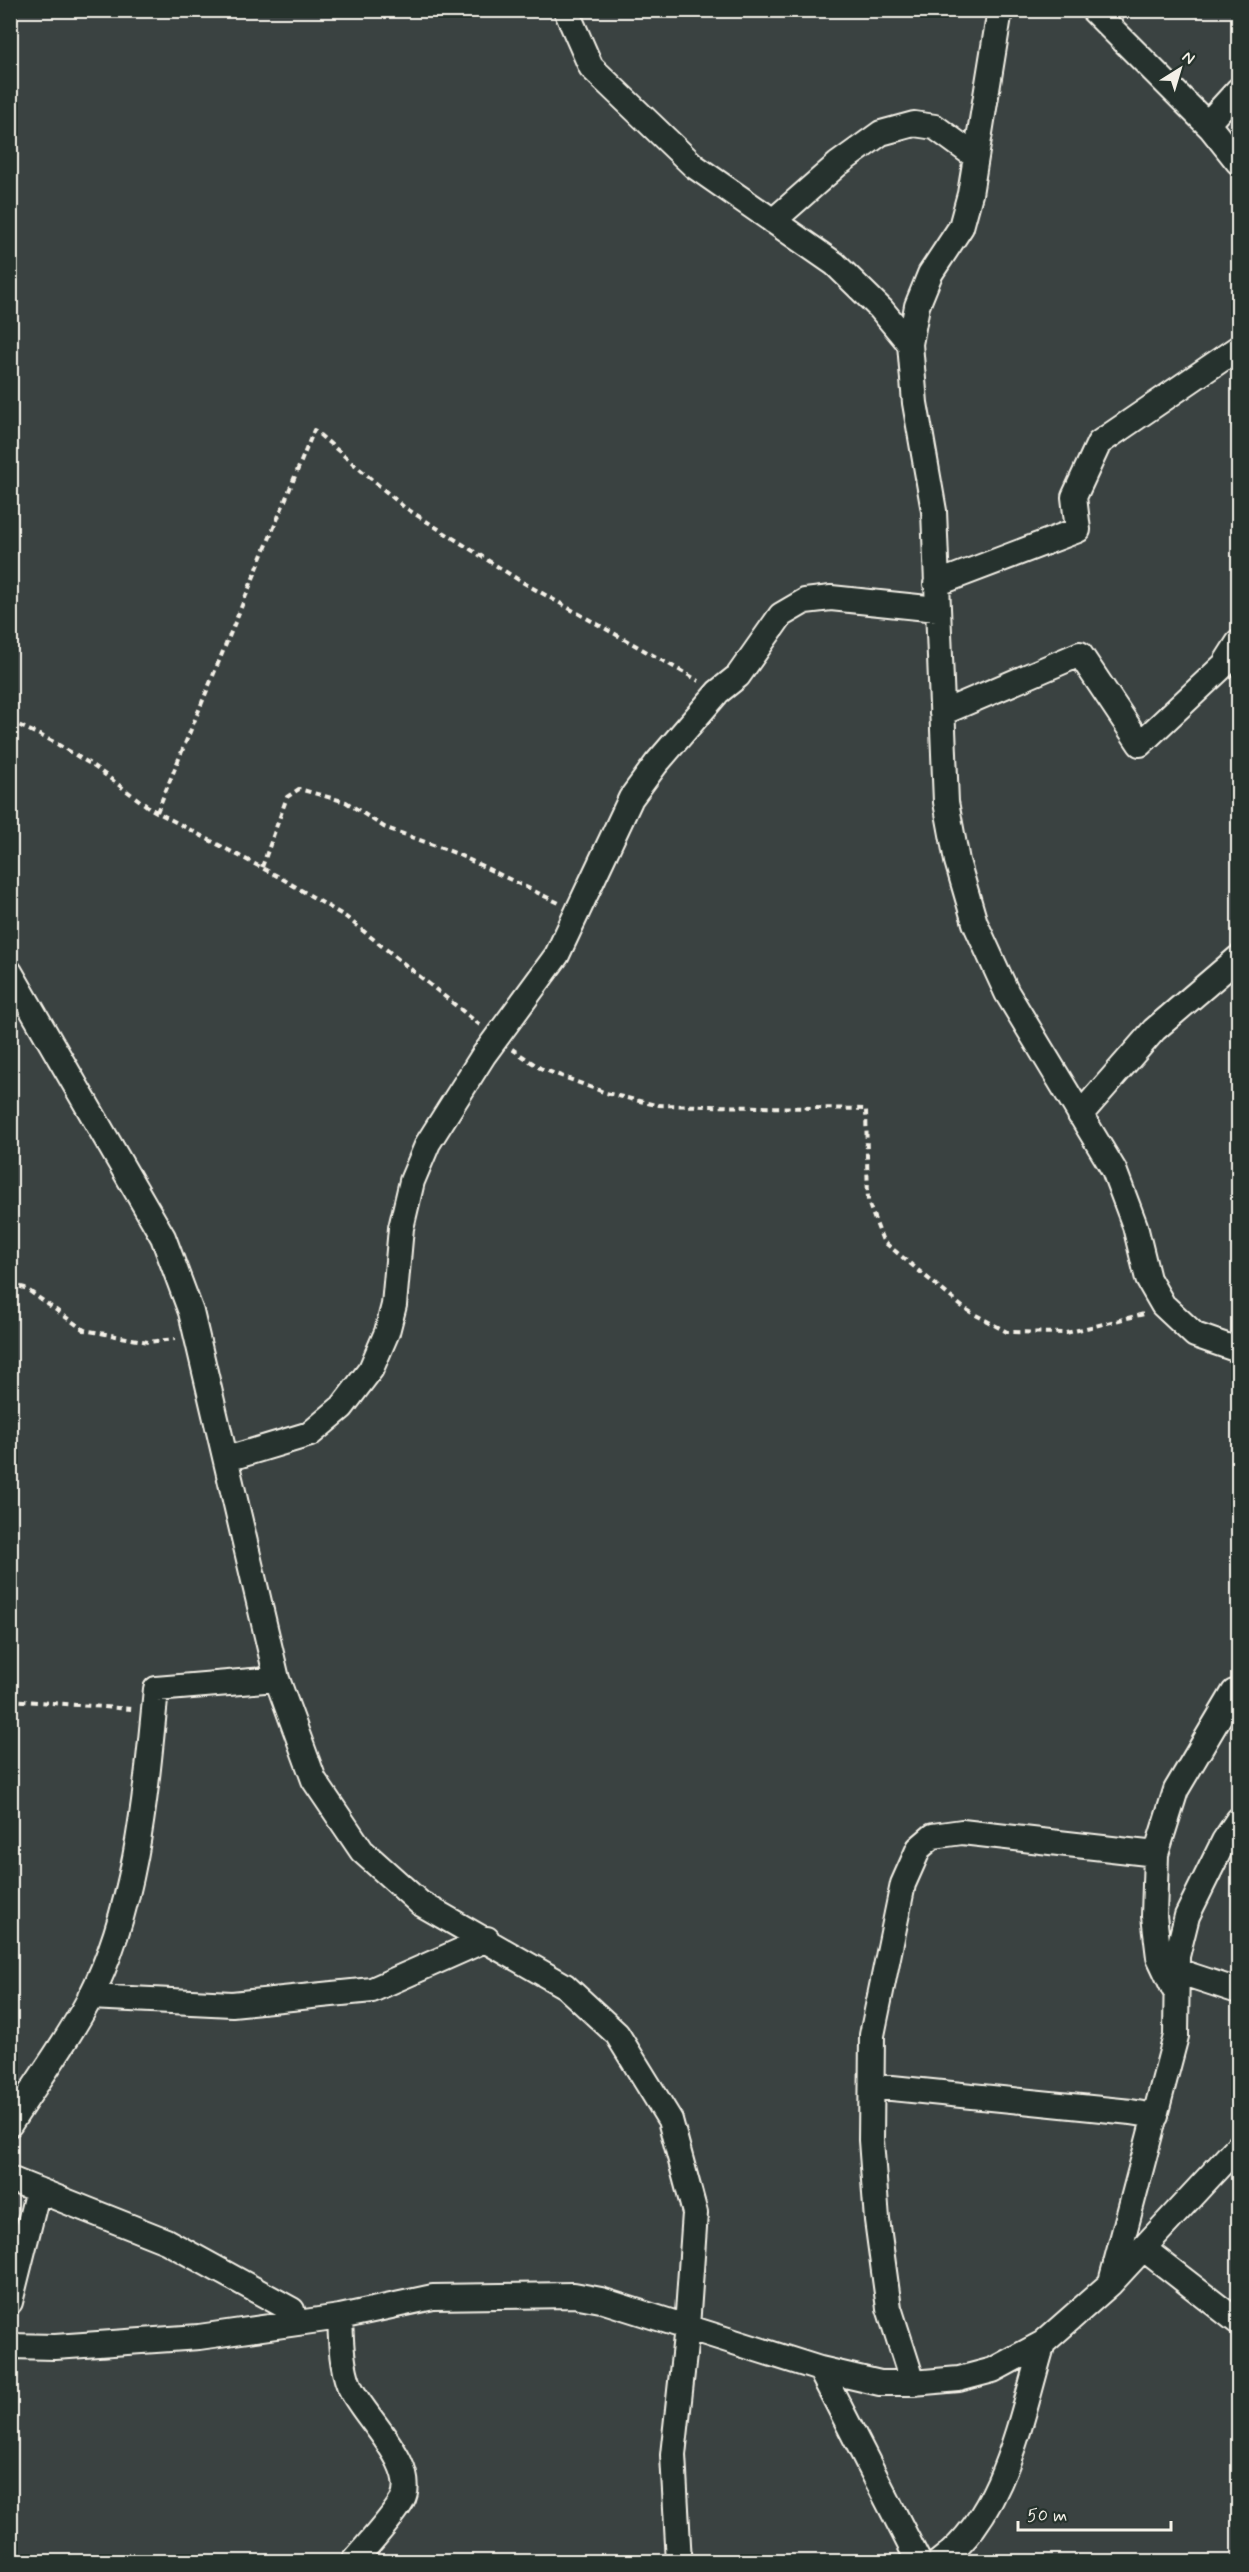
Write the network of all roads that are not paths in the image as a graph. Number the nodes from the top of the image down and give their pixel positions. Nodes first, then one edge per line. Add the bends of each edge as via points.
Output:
1 (566, 10) edge
2 (1000, 10) edge
3 (1093, 10) edge
4 (1239, 90) edge
5 (1207, 124) junction
6 (976, 157) junction
7 (1239, 162) edge
8 (773, 221) junction
9 (910, 344) junction
10 (1239, 348) edge
11 (936, 584) junction
12 (937, 609) junction
13 (1239, 643) edge
14 (942, 713) junction
15 (1239, 958) edge
16 (10, 972) edge
17 (1080, 1115) junction
18 (1239, 1350) edge
19 (227, 1459) junction
20 (278, 1678) junction
21 (1234, 1692) dead end
22 (1239, 1820) edge
23 (1156, 1854) junction
24 (487, 1939) junction
25 (1176, 1982) junction
26 (1239, 1991) edge
27 (90, 1997) junction
28 (872, 2086) junction
29 (1156, 2116) junction
30 (10, 2124) edge
31 (1239, 2146) edge
32 (10, 2179) edge
33 (38, 2190) junction
34 (1144, 2249) junction
35 (1110, 2284) junction
36 (10, 2302) edge
37 (340, 2317) junction
38 (295, 2322) junction
39 (1239, 2322) edge
40 (687, 2327) junction
41 (1043, 2343) junction
42 (10, 2346) edge
43 (820, 2369) junction
44 (913, 2383) junction
45 (353, 2562) edge
46 (679, 2562) edge
47 (919, 2562) edge
48 (939, 2562) edge

1 - 8 street via 591,67 694,166
2 - 6 street
3 - 5 street
4 - 5 street
5 - 7 street
6 - 8 street via 935,127 914,124 881,133 838,164
6 - 9 street via 961,226 930,274 917,306
8 - 9 street via 835,264
9 - 11 street via 915,403 934,511
10 - 11 street via 1099,443 1074,497 1078,530
11 - 12 street
12 - 14 street
12 - 19 street via 831,598 805,601 781,615 738,676 718,692 656,764 631,798 557,955 496,1038 428,1143 412,1181 401,1228 394,1305 371,1369 342,1407 310,1434
13 - 14 street via 1224,664 1140,744 1080,654
14 - 17 street via 946,802 957,861 975,923 1007,993
15 - 17 street via 1155,1030
16 - 19 street via 163,1237 191,1312
17 - 18 street via 1114,1170 1135,1226 1148,1279 1168,1310 1195,1335
19 - 20 street
20 - 24 street via 314,1780 362,1851 420,1903
20 - 27 street via 156,1689 140,1840 112,1947
21 - 23 street via 1176,1790
22 - 25 street via 1224,1841 1187,1916 1177,1956
23 - 25 street via 1154,1916 1159,1957
23 - 28 street via 962,1832 933,1836 919,1848 903,1884 872,2035
24 - 27 street via 372,1990 232,2004
24 - 40 street via 565,1986 617,2034 670,2120 695,2214
25 - 26 street
25 - 29 street via 1176,2036
27 - 30 street
28 - 29 street
28 - 44 street via 877,2220 889,2308
29 - 35 street
31 - 34 street
32 - 33 street
33 - 36 street
33 - 38 street via 166,2241 291,2310
34 - 35 street
34 - 39 street
35 - 41 street
37 - 38 street
37 - 40 street via 433,2297 574,2295
37 - 45 street via 349,2386 391,2448 406,2479 403,2500
38 - 42 street via 134,2344
40 - 43 street
40 - 46 street via 673,2455
41 - 44 street via 993,2370 959,2379
41 - 48 street via 1007,2462 990,2504 956,2549
43 - 44 street via 880,2383
43 - 47 street

